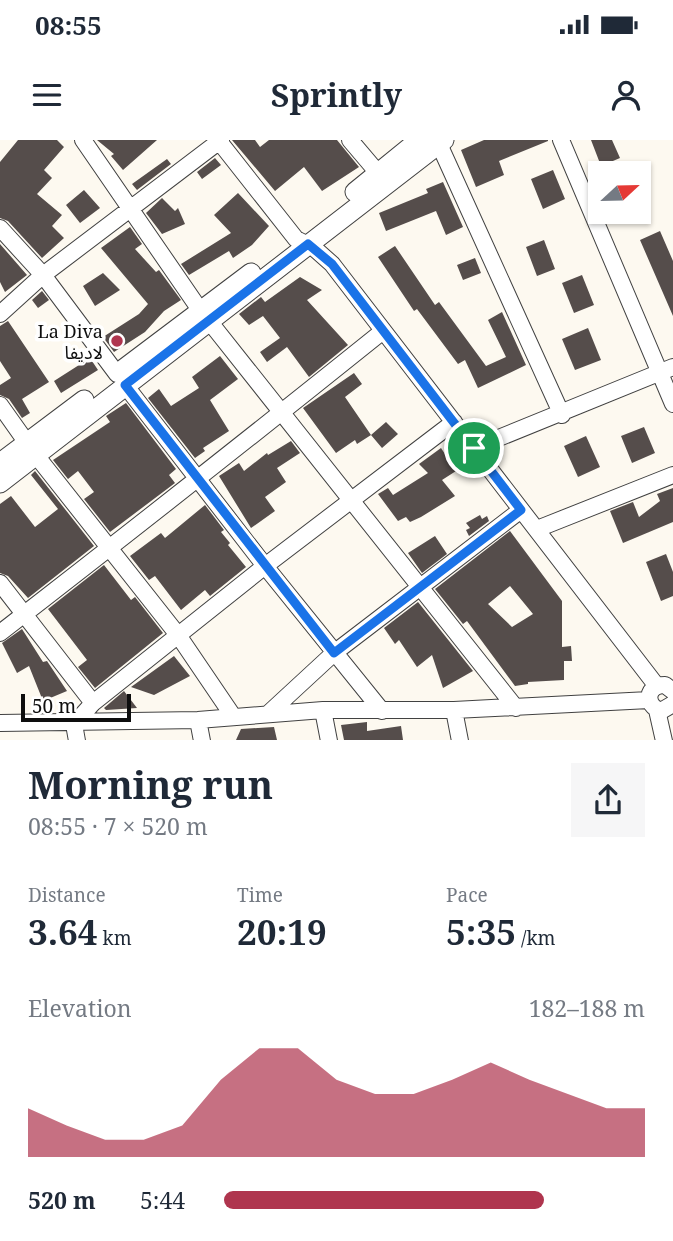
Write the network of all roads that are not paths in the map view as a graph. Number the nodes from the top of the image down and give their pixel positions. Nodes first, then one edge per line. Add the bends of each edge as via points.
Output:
1 (83, 140) edge
2 (350, 140) edge
3 (419, 140) edge
4 (561, 140) edge
5 (219, 141) edge
6 (441, 142) edge
7 (378, 173) junction
8 (132, 208) junction
9 (0, 228) edge
10 (302, 242) junction
11 (43, 275) junction
12 (0, 314) edge
13 (205, 315) junction
14 (383, 331) junction
15 (666, 370) edge
16 (121, 379) junction
17 (673, 404) edge
18 (0, 405) edge
19 (283, 412) junction
20 (562, 415) junction
21 (454, 422) junction
22 (31, 448) junction
23 (474, 448) junction
24 (0, 463) edge
25 (673, 475) edge
26 (199, 481) junction
27 (0, 482) edge
28 (353, 500) junction
29 (521, 510) junction
30 (537, 529) junction
31 (107, 547) junction
32 (265, 566) junction
33 (0, 583) edge
34 (422, 586) junction
35 (24, 614) junction
36 (0, 633) edge
37 (178, 635) junction
38 (334, 653) junction
39 (673, 691) edge
40 (659, 700) edge
41 (93, 703) junction
42 (516, 708) junction
43 (323, 710) junction
44 (382, 710) junction
45 (454, 710) junction
46 (269, 713) junction
47 (233, 716) junction
48 (198, 720) junction
49 (0, 723) edge
50 (76, 732) edge
51 (202, 740) edge
52 (329, 740) edge
53 (460, 740) edge
54 (664, 740) edge

1 - 8 street
2 - 7 street
3 - 7 street
4 - 15 street
5 - 8 street
5 - 10 street
6 - 10 street
6 - 20 street
7 - 10 street
8 - 11 street
8 - 13 street
9 - 11 street
10 - 13 street
10 - 14 street via 332,264
11 - 12 street
11 - 16 street
13 - 16 street
13 - 19 street
14 - 19 street
14 - 21 street
15 - 17 street
15 - 20 street
16 - 22 street
16 - 26 street
18 - 22 street
19 - 26 street
19 - 28 street
20 - 23 street
21 - 23 street
21 - 28 street
22 - 24 street
22 - 27 street
22 - 31 street
23 - 29 street
25 - 30 street
26 - 31 street
26 - 32 street
28 - 32 street
28 - 34 street
29 - 30 street
29 - 34 street
30 - 40 street
31 - 35 street
31 - 37 street
32 - 37 street
32 - 38 street
33 - 35 street
34 - 38 street
34 - 42 street
35 - 36 street
35 - 41 street
37 - 41 street
37 - 47 street
38 - 44 street
38 - 46 street
39 - 40 street via 665,685
40 - 42 street
40 - 54 street
41 - 50 street
42 - 45 street
43 - 44 street
43 - 46 street
43 - 52 street
44 - 45 street
45 - 53 street
46 - 47 street
47 - 48 street
48 - 50 street
48 - 51 street
49 - 50 street

